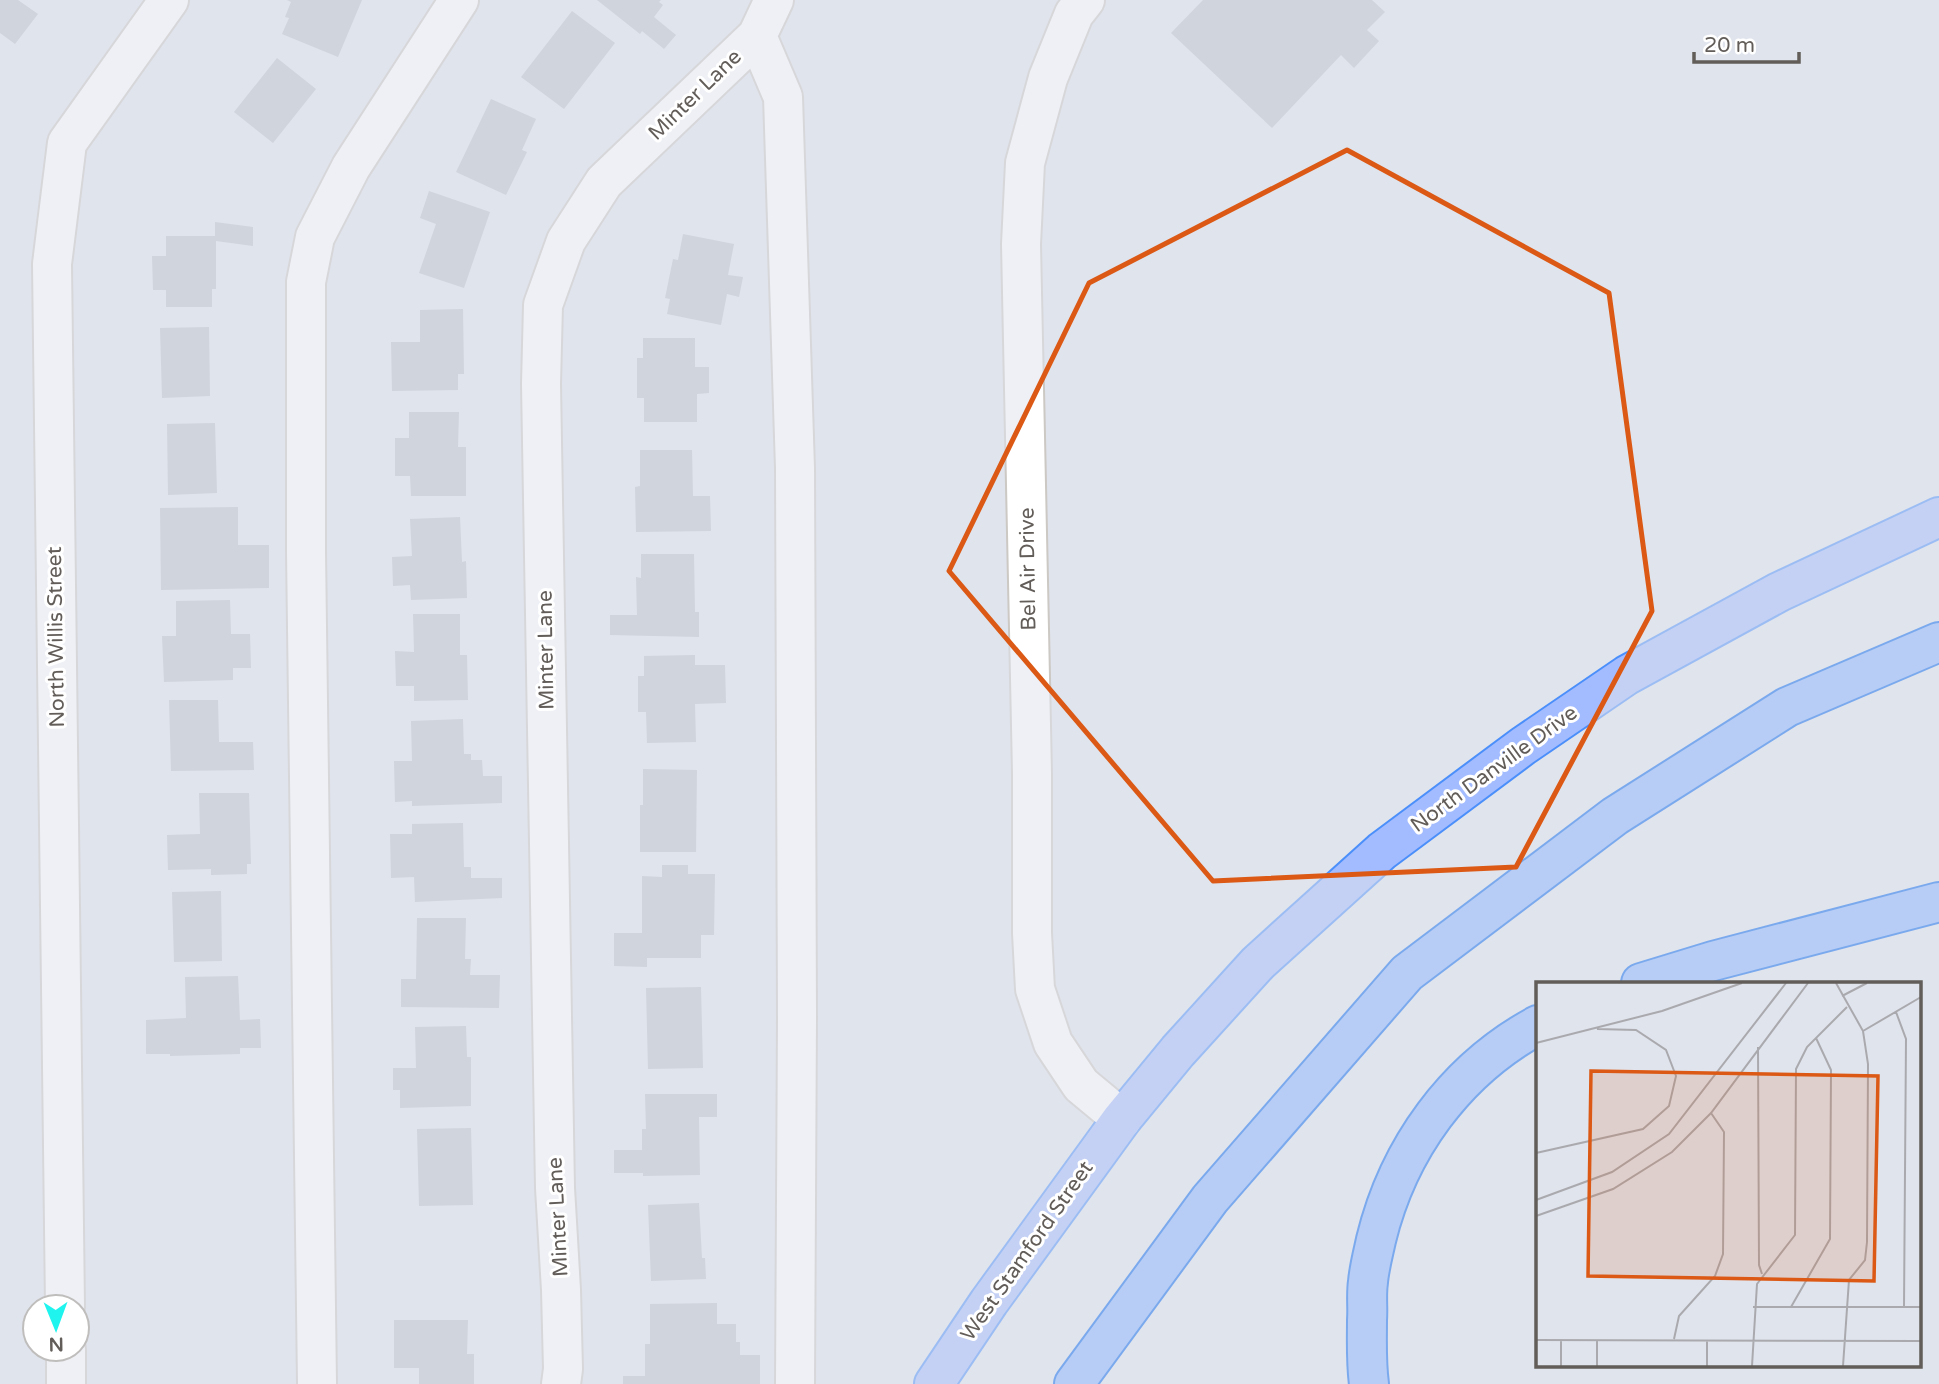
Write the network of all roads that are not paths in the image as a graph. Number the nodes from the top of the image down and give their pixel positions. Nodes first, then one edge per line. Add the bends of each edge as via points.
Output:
1 (169, 0) edge
2 (459, 0) edge
3 (774, 0) edge
4 (1085, 0) edge
5 (757, 36) junction
6 (1939, 517) edge
7 (1939, 642) edge
8 (1939, 902) edge
9 (1644, 982) edge
10 (1536, 1026) edge
11 (1122, 1119) junction
12 (65, 1293) edge
13 (66, 1363) edge
14 (66, 1384) edge
15 (317, 1384) edge
16 (561, 1384) edge
17 (795, 1384) edge
18 (934, 1384) edge
19 (1074, 1384) edge
20 (1369, 1384) edge

1 - 12 street, North Willis Street via 67,144 52,264
2 - 15 street via 351,167 315,237 306,282
3 - 5 street, Minter Lane
4 - 11 street, Bel Air Drive via 1074,14 1048,78 1025,163 1021,244 1032,933 1035,989 1053,1042 1081,1085
5 - 16 street, Minter Lane via 604,182 566,241 544,305 541,384
5 - 17 street via 783,97 795,454
6 - 11 main road, North Danville Drive via 1779,592 1639,668 1523,746 1382,851 1258,963
7 - 19 highway via 1787,707 1615,816 1407,973 1210,1199
8 - 9 highway
10 - 20 highway via 1464,1079 1428,1121 1407,1157 1383,1212 1368,1282
11 - 18 main road, West Stamford Street
13 - 14 street

